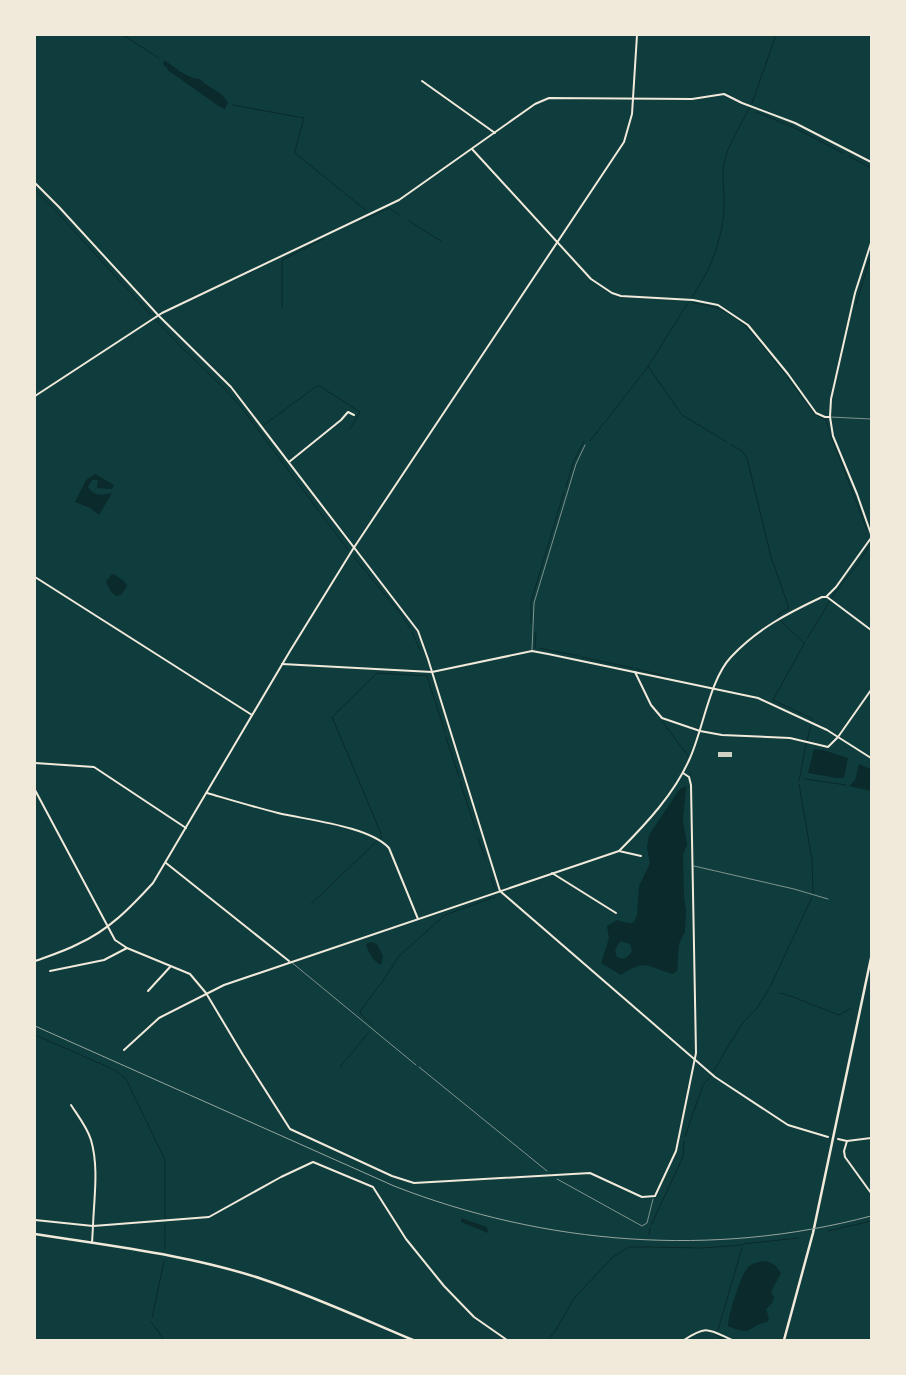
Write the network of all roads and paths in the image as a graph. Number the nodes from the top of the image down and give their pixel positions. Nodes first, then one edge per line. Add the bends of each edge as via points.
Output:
1 (637, 35) edge
2 (422, 81) dead end
3 (634, 99) junction
4 (495, 132) junction
5 (472, 149) junction
6 (871, 162) edge
7 (35, 184) edge
8 (557, 242) junction
9 (871, 243) edge
10 (159, 316) junction
11 (35, 396) edge
12 (354, 415) dead end
13 (830, 417) junction
14 (871, 420) edge
15 (585, 445) dead end
16 (289, 462) junction
17 (871, 534) edge
18 (871, 538) edge
19 (353, 549) junction
20 (35, 576) edge
21 (826, 597) junction
22 (871, 630) edge
23 (532, 651) junction
24 (282, 664) junction
25 (432, 672) junction
26 (635, 672) junction
27 (714, 689) junction
28 (871, 690) edge
29 (252, 715) junction
30 (700, 731) junction
31 (838, 736) junction
32 (871, 758) edge
33 (35, 763) edge
34 (683, 773) junction
35 (35, 790) edge
36 (207, 793) junction
37 (186, 828) junction
38 (618, 851) junction
39 (642, 856) dead end
40 (166, 863) junction
41 (692, 866) junction
42 (552, 873) junction
43 (500, 891) junction
44 (828, 899) dead end
45 (616, 912) dead end
46 (418, 919) junction
47 (108, 927) junction
48 (127, 948) junction
49 (871, 958) edge
50 (35, 961) edge
51 (290, 961) junction
52 (171, 966) junction
53 (50, 971) dead end
54 (148, 991) dead end
55 (206, 993) junction
56 (124, 1050) dead end
57 (695, 1059) junction
58 (416, 1065) joint
59 (71, 1105) dead end
60 (828, 1137) dead end
61 (871, 1138) edge
62 (838, 1139) dead end
63 (847, 1141) junction
64 (553, 1176) junction
65 (871, 1193) edge
66 (655, 1196) junction
67 (35, 1220) edge
68 (93, 1226) junction
69 (35, 1234) edge
70 (92, 1243) junction
71 (413, 1340) edge
72 (507, 1340) edge
73 (684, 1340) edge
74 (732, 1340) edge
75 (784, 1340) edge

1 - 3 street
2 - 4 street
3 - 4 street via 550,98 535,104
3 - 6 street via 692,99 724,94 796,124
3 - 8 street via 624,142
4 - 5 street
5 - 8 street
5 - 10 street via 399,200
7 - 10 street
8 - 13 street via 591,279 612,293 718,305 742,320 769,349 816,412
8 - 19 street
9 - 13 street via 855,293 831,399
10 - 11 street
10 - 16 street via 231,387
12 - 16 street via 348,412
13 - 14 lane
13 - 17 street via 833,436
15 - 23 lane via 576,464 534,603
16 - 19 street
18 - 21 street
19 - 24 street
19 - 25 street via 418,632
20 - 29 street
21 - 22 street
21 - 27 street via 763,628 730,657
23 - 25 street
23 - 26 street
24 - 25 street
24 - 29 street
25 - 43 street
26 - 27 street
26 - 30 street via 662,718
27 - 30 street
27 - 31 street via 758,698
28 - 31 street
29 - 36 street
30 - 31 street via 790,738 828,747
30 - 34 street
31 - 32 street
33 - 37 street via 94,768
34 - 38 street via 648,820
34 - 41 street via 692,785
35 - 47 street
36 - 37 street
36 - 46 street via 359,831 384,843 389,848
37 - 40 street
38 - 39 street
38 - 42 street
40 - 47 street via 137,901
40 - 51 street
41 - 44 lane
41 - 57 street
42 - 43 street
42 - 45 street
43 - 46 street
43 - 57 street
46 - 51 street
47 - 48 street via 117,942
47 - 50 street via 76,945
48 - 52 street
48 - 53 street via 104,960
49 - 75 street via 813,1233
51 - 55 street
51 - 58 lane
52 - 54 street
52 - 55 street via 190,974
55 - 56 street via 159,1018
55 - 64 street via 284,1120 296,1133 414,1183
57 - 60 street via 715,1077 788,1125
57 - 66 street via 676,1151
58 - 64 path
59 - 68 street via 85,1127 95,1163
61 - 63 street
62 - 63 street
63 - 65 street via 845,1157
64 - 66 street via 590,1173 642,1197
64 - 66 path via 642,1226
67 - 68 street
68 - 70 street
68 - 72 street via 209,1217 313,1162 374,1187 406,1239 444,1286 474,1317
69 - 70 street
70 - 71 street via 203,1263 261,1279
73 - 74 street via 699,1330 709,1330

